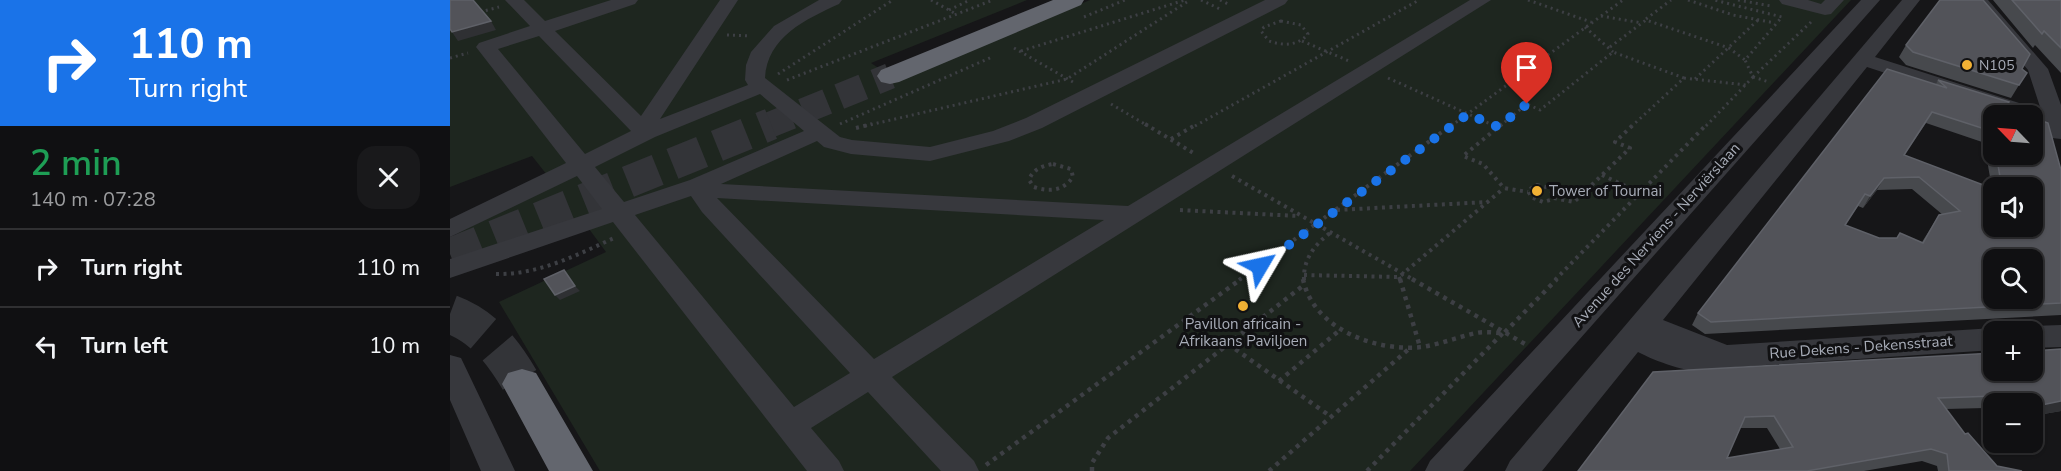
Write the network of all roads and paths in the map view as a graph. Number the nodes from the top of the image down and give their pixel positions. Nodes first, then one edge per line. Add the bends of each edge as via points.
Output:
1 (629, 0) edge
2 (729, 0) edge
3 (833, 0) edge
4 (893, 0) edge
5 (931, 0) edge
6 (970, 0) edge
7 (993, 0) edge
8 (1040, 0) edge
9 (1125, 0) edge
10 (1185, 0) edge
11 (1190, 0) edge
12 (1279, 0) edge
13 (1419, 0) edge
14 (1482, 0) edge
15 (1528, 0) edge
16 (1623, 0) edge
17 (1671, 0) edge
18 (1688, 0) edge
19 (1714, 0) edge
20 (1788, 0) edge
21 (1835, 0) edge
22 (1871, 0) edge
23 (1911, 0) edge
24 (1978, 0) edge
25 (515, 1) edge
26 (1722, 1) edge
27 (1712, 9) junction
28 (949, 10) junction
29 (1074, 11) edge
30 (956, 14) junction
31 (472, 15) edge
32 (1600, 16) junction
33 (1646, 20) junction
34 (1758, 20) junction
35 (1812, 21) dead end
36 (1591, 23) junction
37 (1642, 23) junction
38 (1775, 23) junction
39 (542, 27) junction
40 (1585, 27) junction
41 (706, 34) junction
42 (774, 37) junction
43 (1302, 41) junction
44 (1024, 44) dead end
45 (1610, 47) junction
46 (1014, 48) junction
47 (1729, 48) junction
48 (1004, 52) dead end
49 (1020, 52) junction
50 (1329, 52) junction
51 (1613, 52) junction
52 (993, 57) dead end
53 (1862, 59) junction
54 (1745, 60) junction
55 (1369, 70) junction
56 (1753, 77) junction
57 (1684, 78) junction
58 (1067, 79) junction
59 (1695, 79) junction
60 (1774, 83) dead end
61 (1746, 85) junction
62 (763, 86) junction
63 (1093, 93) junction
64 (1468, 114) junction
65 (1498, 127) junction
66 (2059, 127) edge
67 (645, 131) junction
68 (820, 132) junction
69 (1170, 139) junction
70 (581, 164) junction
71 (1213, 165) junction
72 (1073, 173) joint
73 (1602, 175) junction
74 (699, 188) junction
75 (1504, 188) junction
76 (1528, 192) junction
77 (1640, 193) junction
78 (1554, 198) junction
79 (1488, 202) junction
80 (1179, 210) dead end
81 (1336, 210) junction
82 (1134, 214) junction
83 (1301, 216) junction
84 (627, 220) junction
85 (1316, 225) junction
86 (450, 229) edge
87 (1330, 233) junction
88 (475, 259) junction
89 (450, 269) edge
90 (1304, 275) junction
91 (1401, 275) junction
92 (1304, 285) junction
93 (1341, 329) junction
94 (1640, 331) junction
95 (1504, 333) junction
96 (2061, 336) edge
97 (2043, 337) edge
98 (1516, 339) dead end
99 (1983, 340) edge
100 (1228, 344) junction
101 (1420, 347) junction
102 (1411, 348) junction
103 (450, 366) edge
104 (872, 375) junction
105 (1280, 381) junction
106 (522, 384) tunnel mouth
107 (1330, 416) junction
108 (790, 425) junction
109 (498, 471) edge
110 (571, 471) edge
111 (827, 471) edge
112 (962, 471) edge
113 (978, 471) edge
114 (1092, 471) edge
115 (1269, 471) edge
116 (1366, 471) edge
117 (1442, 471) edge
118 (1522, 471) edge

1 - 39 street
2 - 41 street
3 - 42 street via 797,18
4 - 62 path
5 - 28 path
6 - 28 path
7 - 30 path
8 - 29 highway via 883,71
9 - 29 path
10 - 49 path
11 - 58 path
12 - 63 street
13 - 50 path
14 - 55 street
15 - 36 path
16 - 32 path
17 - 33 path
18 - 27 path
19 - 26 path
20 - 21 street via 1825,10
22 - 117 street, Avenue des Nerviens - Nerviërslaan
23 - 53 street
24 - 66 street via 2038,69
25 - 31 path
25 - 39 street
26 - 27 path
26 - 38 path via 1782,17
27 - 34 path
28 - 30 path
30 - 62 path via 791,79
32 - 36 path
32 - 37 path
33 - 37 path
33 - 47 path
34 - 38 path
34 - 47 path
35 - 56 path
36 - 40 path
37 - 45 path
38 - 54 path
39 - 67 street
39 - 70 street via 486,47
40 - 45 path
40 - 64 path
41 - 42 path
41 - 67 street
42 - 62 street via 755,65 755,80
43 - 43 path via 1308,34 1306,29 1292,22 1271,23 1261,31 1268,41 1277,44
43 - 50 path
44 - 46 path
45 - 51 path
46 - 48 path
46 - 49 path
47 - 54 path
47 - 59 path
49 - 58 path
50 - 55 path
50 - 69 path
51 - 57 path
51 - 65 path via 1540,110 1527,104
52 - 68 path
53 - 66 street
53 - 94 street
54 - 56 path
55 - 64 path
55 - 71 street
56 - 60 path
56 - 61 path
57 - 59 path
57 - 73 path via 1615,142 1630,148
58 - 63 path
58 - 68 path
59 - 61 path
61 - 77 path
62 - 67 street
62 - 68 street
63 - 68 street via 1014,131 930,154 852,147 832,142
63 - 69 path
64 - 65 path
64 - 81 path
65 - 75 path via 1463,156 1483,164
67 - 70 street
68 - 74 street
69 - 71 path
70 - 84 street
70 - 86 street
71 - 82 street
71 - 83 path
72 - 72 path via 1066,166 1053,164 1040,168 1029,180 1039,190 1053,190 1067,185
73 - 77 path
73 - 78 path via 1574,202
74 - 82 street
74 - 84 street
74 - 104 street via 711,207
75 - 76 path
75 - 79 path
76 - 78 path via 1542,202
76 - 78 path via 1530,187 1542,186 1553,191
77 - 95 path
79 - 81 path
79 - 91 path
80 - 83 path
81 - 85 path
82 - 104 street
83 - 85 path
84 - 88 street via 585,223
84 - 88 path via 568,259 505,276 479,269
84 - 108 street
85 - 87 path
85 - 113 path
87 - 90 path via 1317,243 1306,262
87 - 91 path
88 - 89 street
90 - 91 path
90 - 92 path
91 - 95 path
91 - 101 path
92 - 93 path via 1310,300
92 - 100 path
93 - 102 path via 1388,345
93 - 105 path
94 - 99 street, Rue Dekens - Dekensstraat via 1666,354 1684,360
94 - 118 street
95 - 98 path
95 - 101 path via 1479,332
95 - 116 path
96 - 97 street
100 - 105 path
100 - 114 path via 1108,438 1092,464
101 - 102 path
102 - 107 path
103 - 109 street
104 - 108 street
104 - 112 street
105 - 107 path
106 - 110 highway
107 - 115 path
108 - 111 street

